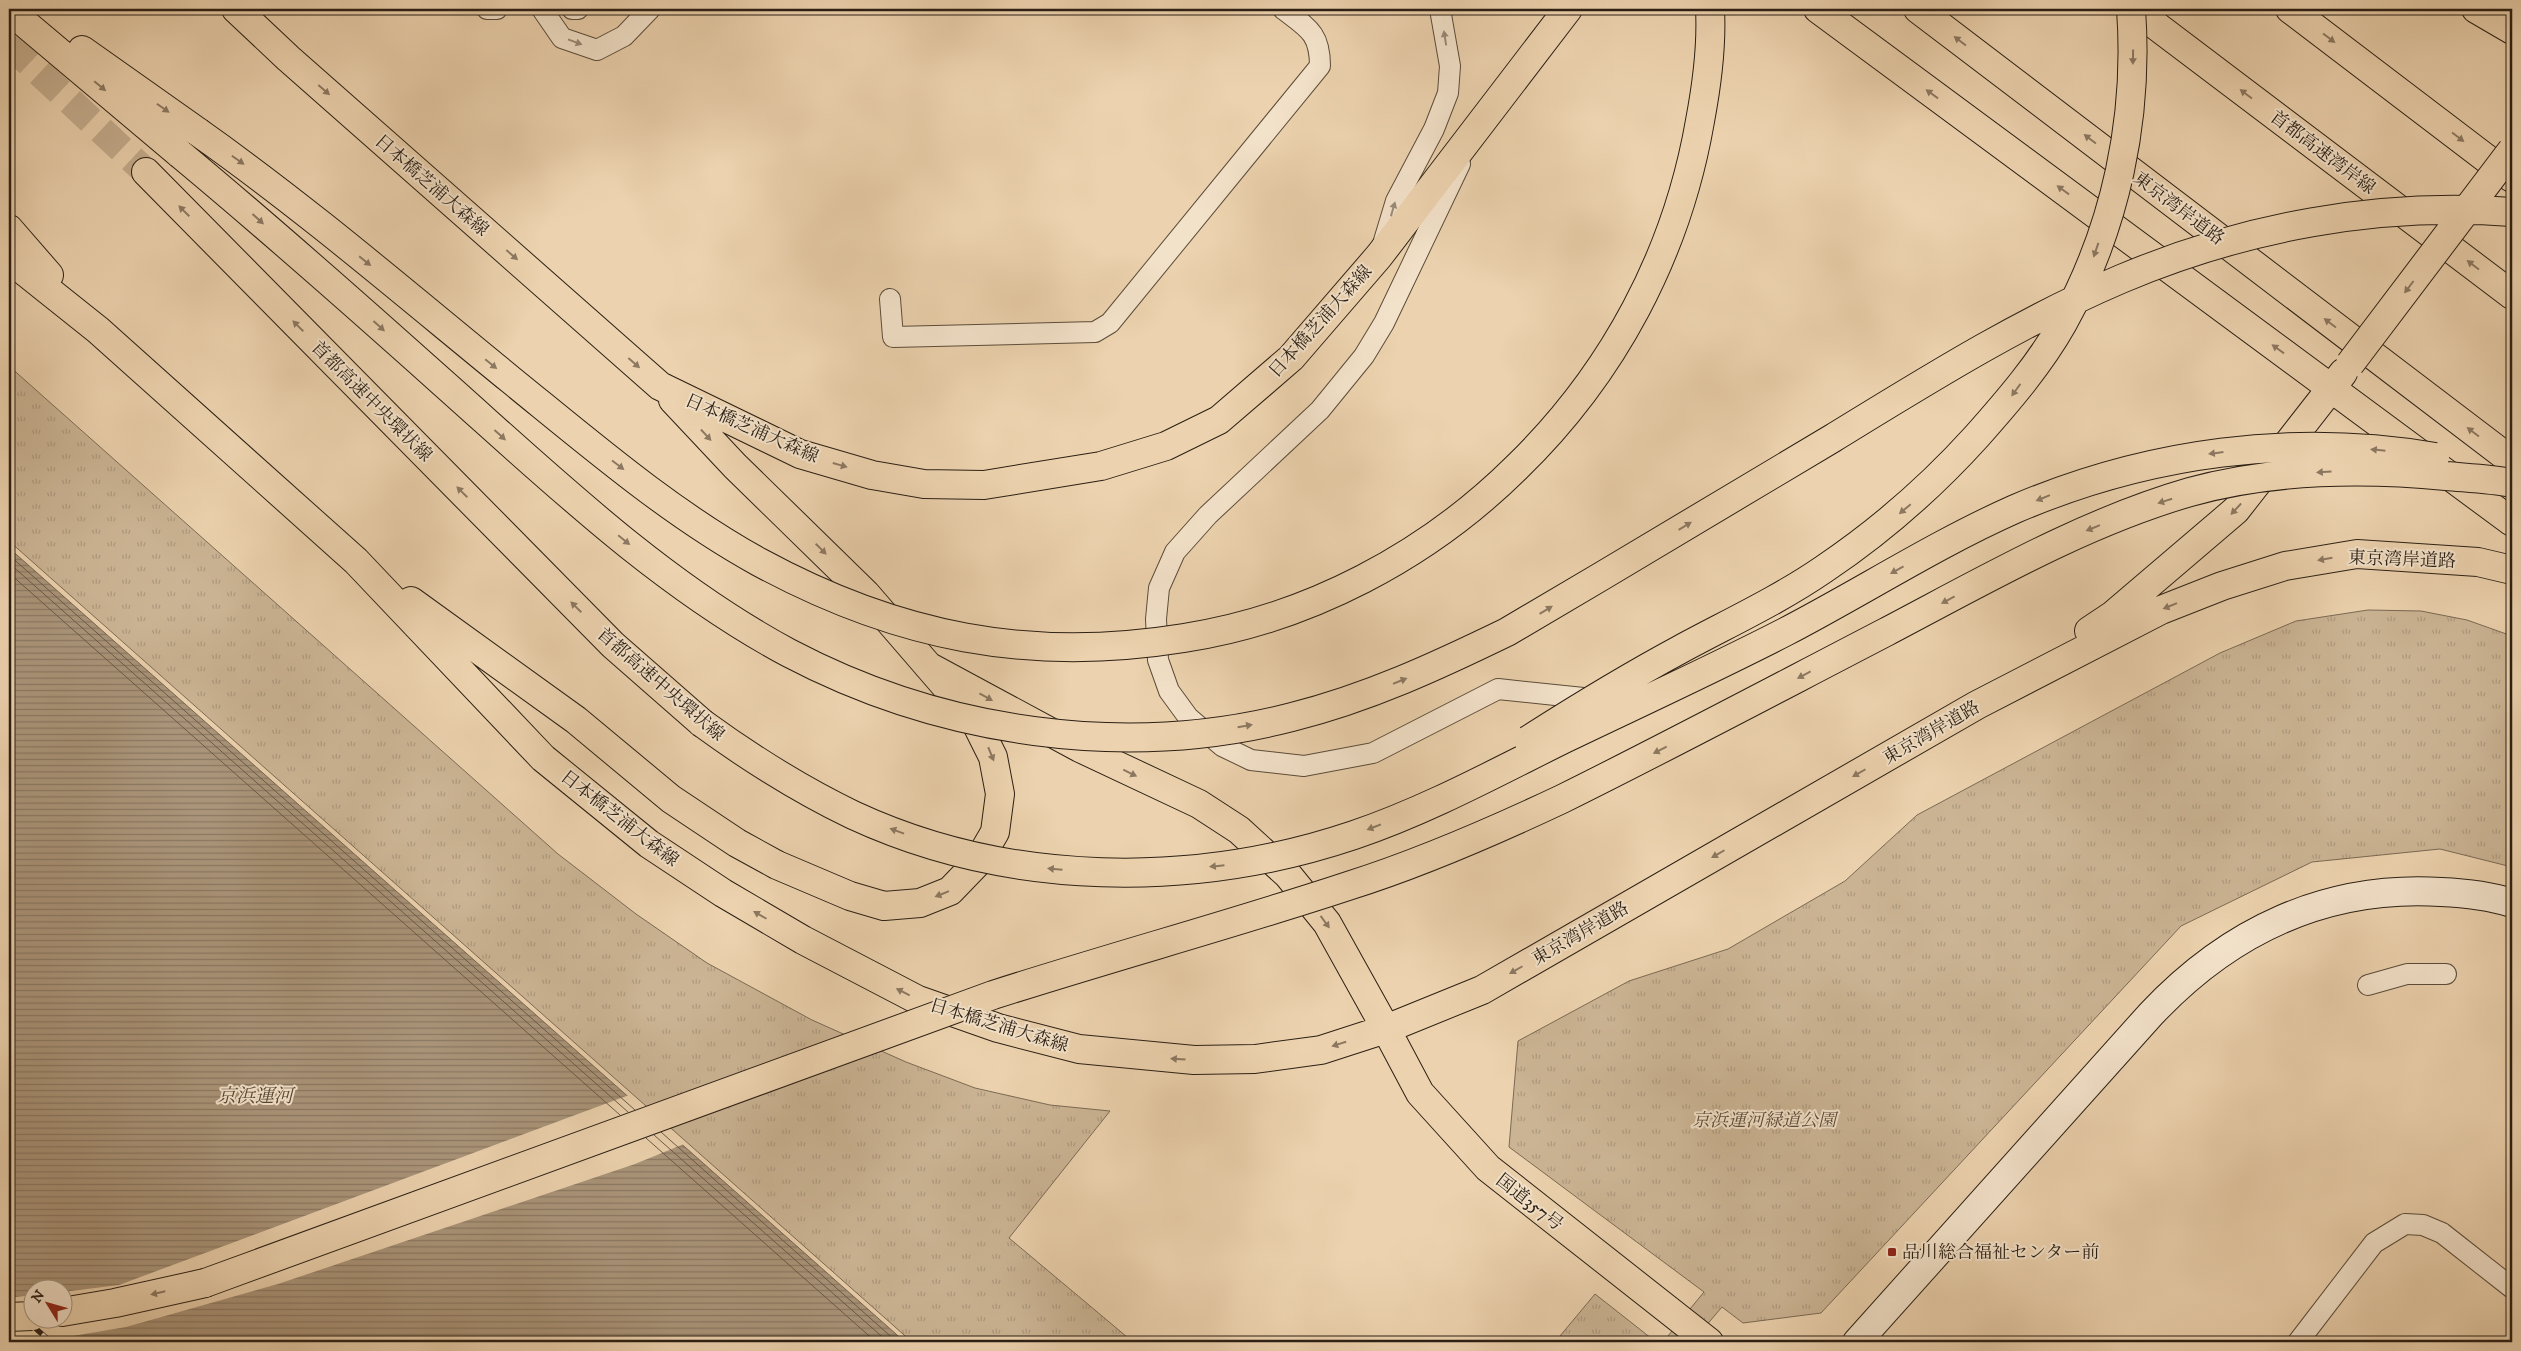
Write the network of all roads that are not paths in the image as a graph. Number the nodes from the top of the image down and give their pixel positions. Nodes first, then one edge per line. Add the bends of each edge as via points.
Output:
1 (24, 9) edge
2 (222, 9) edge
3 (236, 9) edge
4 (487, 9) edge
5 (497, 9) edge
6 (542, 9) edge
7 (572, 9) edge
8 (578, 9) edge
9 (650, 9) edge
10 (1283, 9) edge
11 (1440, 9) edge
12 (1568, 9) edge
13 (1710, 9) edge
14 (1818, 9) edge
15 (1918, 9) edge
16 (2132, 9) edge
17 (2290, 9) edge
18 (2476, 9) edge
19 (9, 10) edge
20 (2512, 30) edge
21 (288, 58) junction
22 (1476, 129) junction
23 (2512, 150) edge
24 (146, 172) tunnel mouth
25 (2512, 178) edge
26 (2512, 212) edge
27 (9, 229) edge
28 (1379, 256) junction
29 (9, 259) edge
30 (2512, 295) edge
31 (890, 299) dead end
32 (98, 330) junction
33 (660, 386) junction
34 (2332, 388) junction
35 (2512, 461) edge
36 (2512, 474) edge
37 (2512, 484) edge
38 (2512, 522) edge
39 (356, 561) junction
40 (2512, 570) edge
41 (928, 666) junction
42 (1593, 698) junction
43 (1977, 705) junction
44 (1419, 809) junction
45 (2512, 903) edge
46 (2446, 974) dead end
47 (2368, 985) dead end
48 (1386, 1029) junction
49 (2512, 1288) edge
50 (72, 1310) edge
51 (22, 1316) edge
52 (9, 1317) edge
53 (1710, 1342) edge
54 (1857, 1342) edge
55 (2298, 1342) edge

1 -> 13 main road, bridge via 255,173 600,452 694,521 756,560 817,591 880,616 943,634 1011,646 1079,649 1142,645 1205,635 1263,620 1323,598 1382,569 1435,537 1486,498 1537,448 1581,396 1619,339 1654,276 1678,211 1695,151 1706,88
2 - 21 main road
3 - 21 main road, 日本橋芝浦大森線
4 - 5 lane
6 -> 9 lane via 562,38 596,50 624,36
7 - 8 lane
10 - 31 lane via 1309,29 1320,47 1320,66 1110,323 1095,332 893,336
28 -> 11 lane via 1396,201 1434,129 1448,92 1450,66
12 - 22 main road, 日本橋芝浦大森線
34 -> 14 main road
35 -> 15 main road, 東京湾岸道路
30 -> 16 main road, 首都高速湾岸線
16 -> 42 main road, bridge via 2132,98 2124,153 2109,215 2089,272 2062,324 2010,399 1920,496 1872,536 1822,571 1762,606
17 -> 25 main road
18 - 20 main road
19 -> 26 main road, bridge via 245,208 570,496 659,568 722,612 789,653 858,685 924,708 996,726 1069,736 1144,737 1213,732 1288,718 1356,699 1432,669 1507,632 1994,342 2120,279 2188,254 2259,233 2332,218 2406,210
21 -> 33 main road, 日本橋芝浦大森線
22 - 28 main road, 日本橋芝浦大森線
22 - 42 lane, bridge via 1384,323 1364,356 1320,410 1208,515 1176,552 1159,588 1156,619 1158,660 1169,691 1188,717 1222,746 1251,760 1304,766 1373,753 1498,689
23 -> 34 main road, bridge
44 -> 24 main road, 首都高速中央環状線, bridge via 1336,840 1290,853 1228,865 1163,872 1099,872 1036,867 974,856 858,817 780,776 702,723 613,645
27 - 32 main road
33 -> 28 main road, 日本橋芝浦大森線 via 800,454 872,475 924,484 984,485 1041,478 1101,466 1166,446 1218,420 1291,358
29 - 32 main road, 日本橋芝浦大森線
32 - 39 main road, 日本橋芝浦大森線
33 -> 41 main road via 735,466 866,594
34 - 38 main road
34 -> 43 main road via 2236,510 2113,615
36 -> 44 main road, bridge via 2428,456 2306,446 2188,456 2128,469 2013,510 1786,632
37 -> 50 main road, bridge via 2405,472 2352,470 2306,473 2235,482 2138,509 2027,558 1562,800 1418,862 993,995 206,1282
41 -> 39 main road via 974,719 993,757 1000,794 995,832 977,864 950,891 920,903 884,906 777,865 737,842 672,799 576,720
48 -> 39 main road, 日本橋芝浦大森線 via 1321,1050 1255,1059 1194,1060 1079,1049 998,1028 918,1000 804,940 723,893 649,844 543,758
40 -> 43 main road, 東京湾岸道路 via 2478,562 2357,554 2284,566 2161,610
41 -> 48 main road, 国道357号 via 1080,748 1199,804 1239,830 1288,875 1327,923
42 - 44 main road, bridge
43 -> 48 main road, 東京湾岸道路 via 1482,990
45 - 54 street via 2430,891 2367,895 2328,903 2280,919 2220,952 2162,1002
46 - 47 lane via 2407,974
48 - 53 main road, 国道357号 via 1420,1093 1488,1168
49 - 55 lane via 2442,1233 2423,1225 2405,1224 2374,1243
51 - 52 main road, bridge

